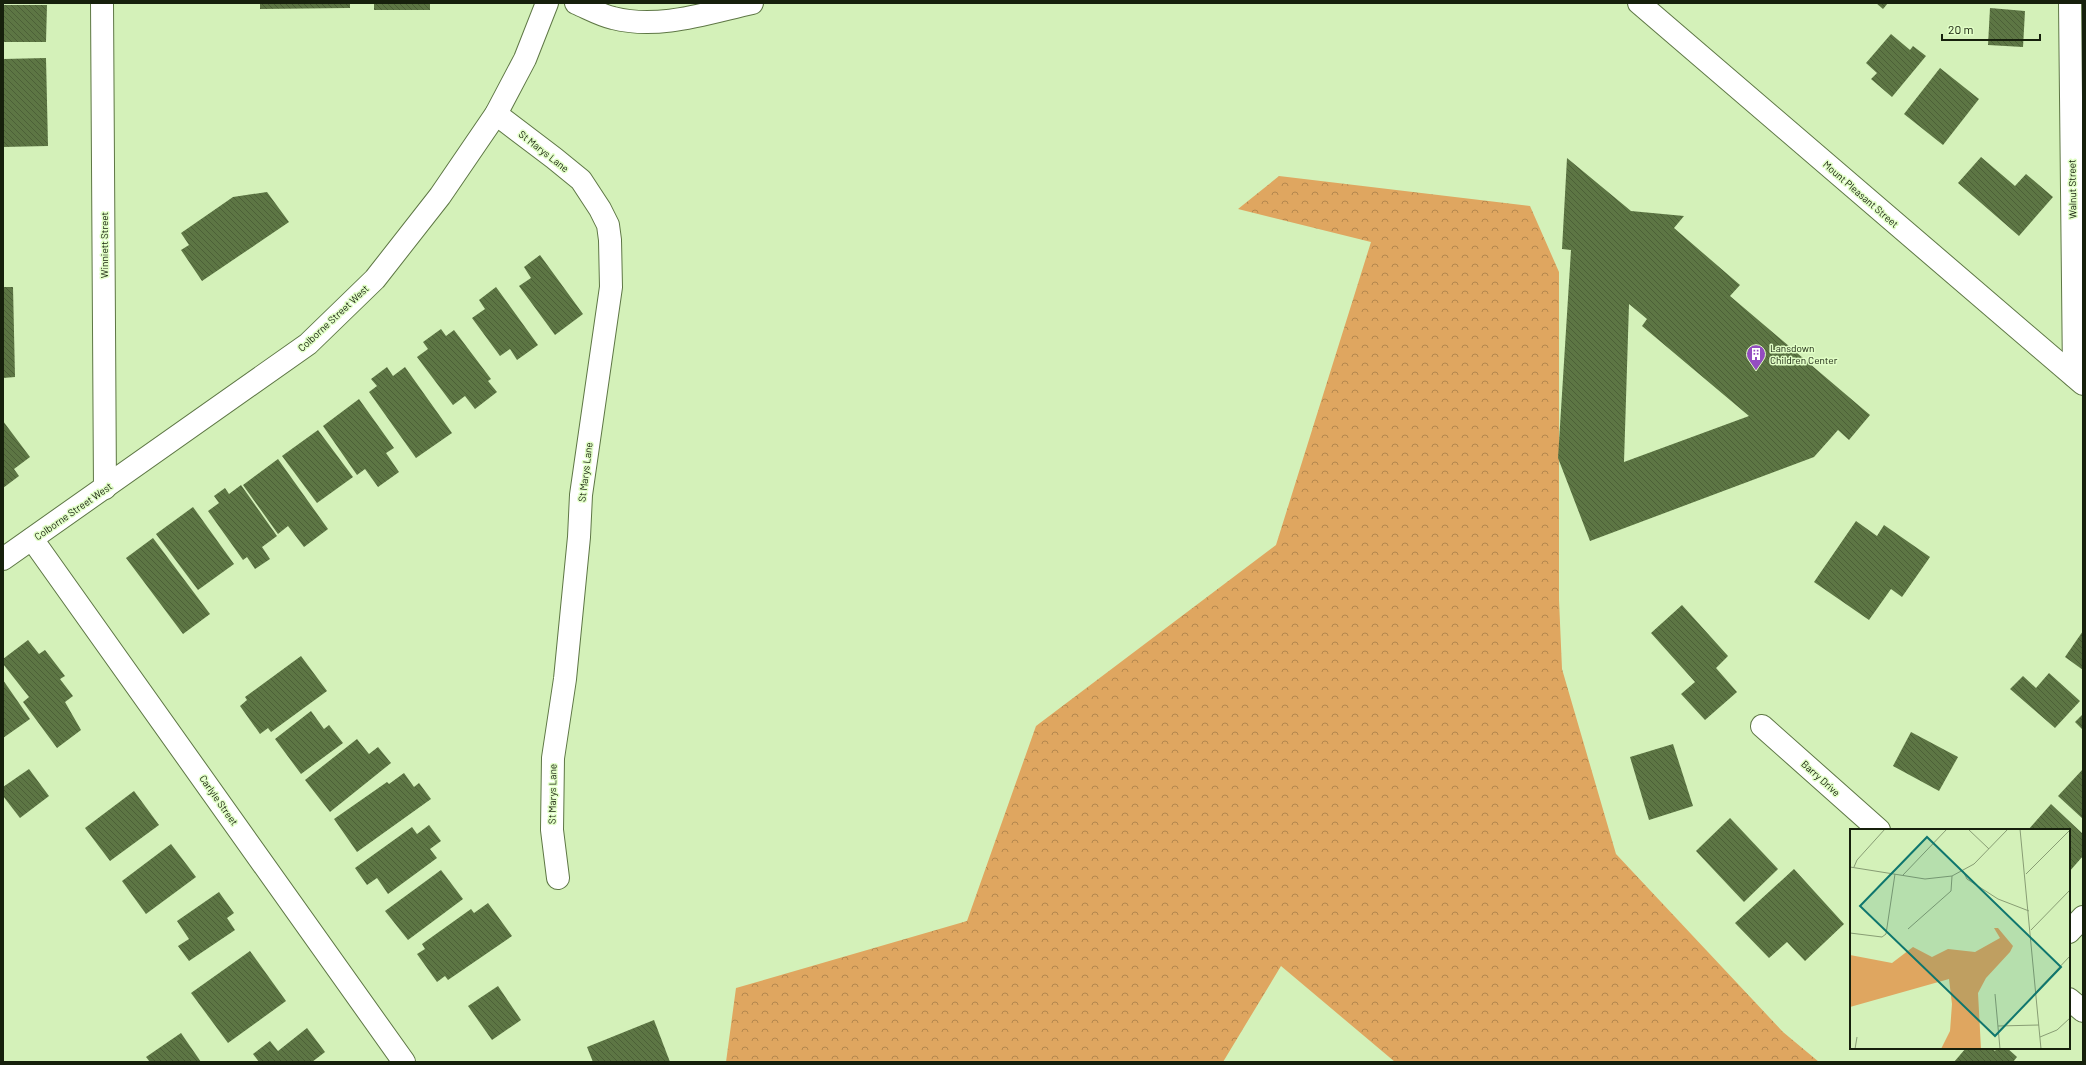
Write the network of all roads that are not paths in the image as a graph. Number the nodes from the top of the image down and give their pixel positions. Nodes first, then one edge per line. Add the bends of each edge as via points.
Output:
1 (102, 3) edge
2 (547, 3) edge
3 (576, 3) edge
4 (752, 3) edge
5 (1639, 3) edge
6 (2070, 3) edge
7 (496, 114) junction
8 (2078, 380) edge
9 (105, 488) junction
10 (32, 539) junction
11 (3, 559) edge
12 (1762, 726) dead end
13 (1878, 829) edge
14 (558, 878) dead end
15 (2083, 917) edge
16 (2070, 931) edge
17 (2070, 1000) edge
18 (2083, 1011) edge
19 (404, 1062) edge

1 - 9 street, Winniett Street
2 - 7 street, Colborne Street West via 525,59
3 - 4 street via 613,18 648,23 673,21
5 - 8 street, Mount Pleasant Street
6 - 8 street, Walnut Street
7 - 9 street, Colborne Street West via 440,196 375,279 308,344
7 - 14 street, St Marys Lane via 581,180 608,225 610,240 611,286 581,495 565,679 553,758 552,830
9 - 10 street, Colborne Street West
10 - 11 street, Colborne Street West
10 - 19 street, Carlyle Street
12 - 13 street, Barry Drive
15 - 16 street
17 - 18 street

